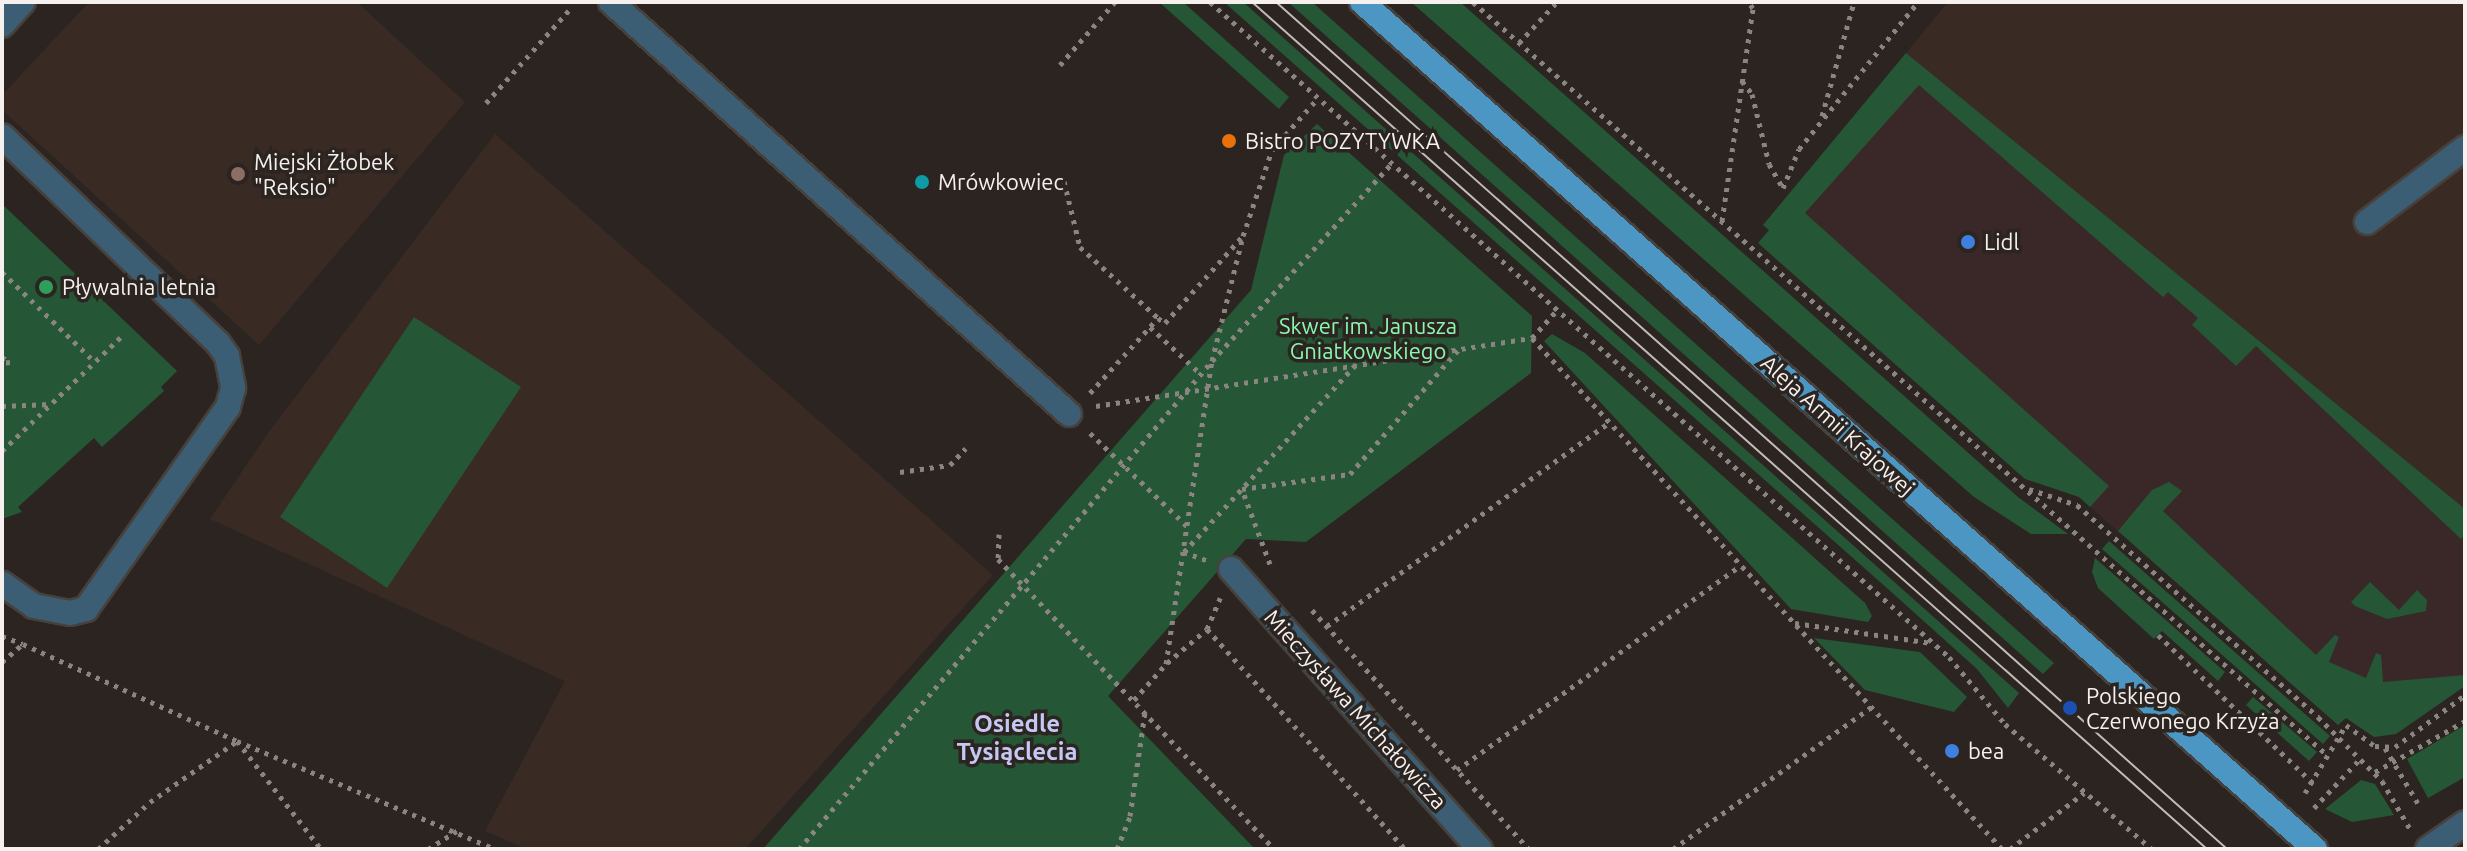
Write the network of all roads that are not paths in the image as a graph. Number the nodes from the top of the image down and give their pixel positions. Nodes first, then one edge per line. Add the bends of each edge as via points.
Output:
1 (23, 2) edge
2 (611, 2) edge
3 (1362, 2) edge
4 (2, 25) edge
5 (2, 136) edge
6 (2465, 148) edge
7 (2367, 222) dead end
8 (1076, 411) road end
9 (1231, 569) road end
10 (2, 584) edge
11 (2465, 823) edge
12 (1480, 849) edge
13 (2315, 849) edge
14 (2428, 849) edge

1 - 4 street
2 - 8 street
3 - 13 main road, Aleja Armii Krajowej
5 - 10 street via 218,343 232,372 228,407 86,609 55,612 34,606
6 - 7 street
9 - 12 street, Mieczysława Michałowicza
11 - 14 street

